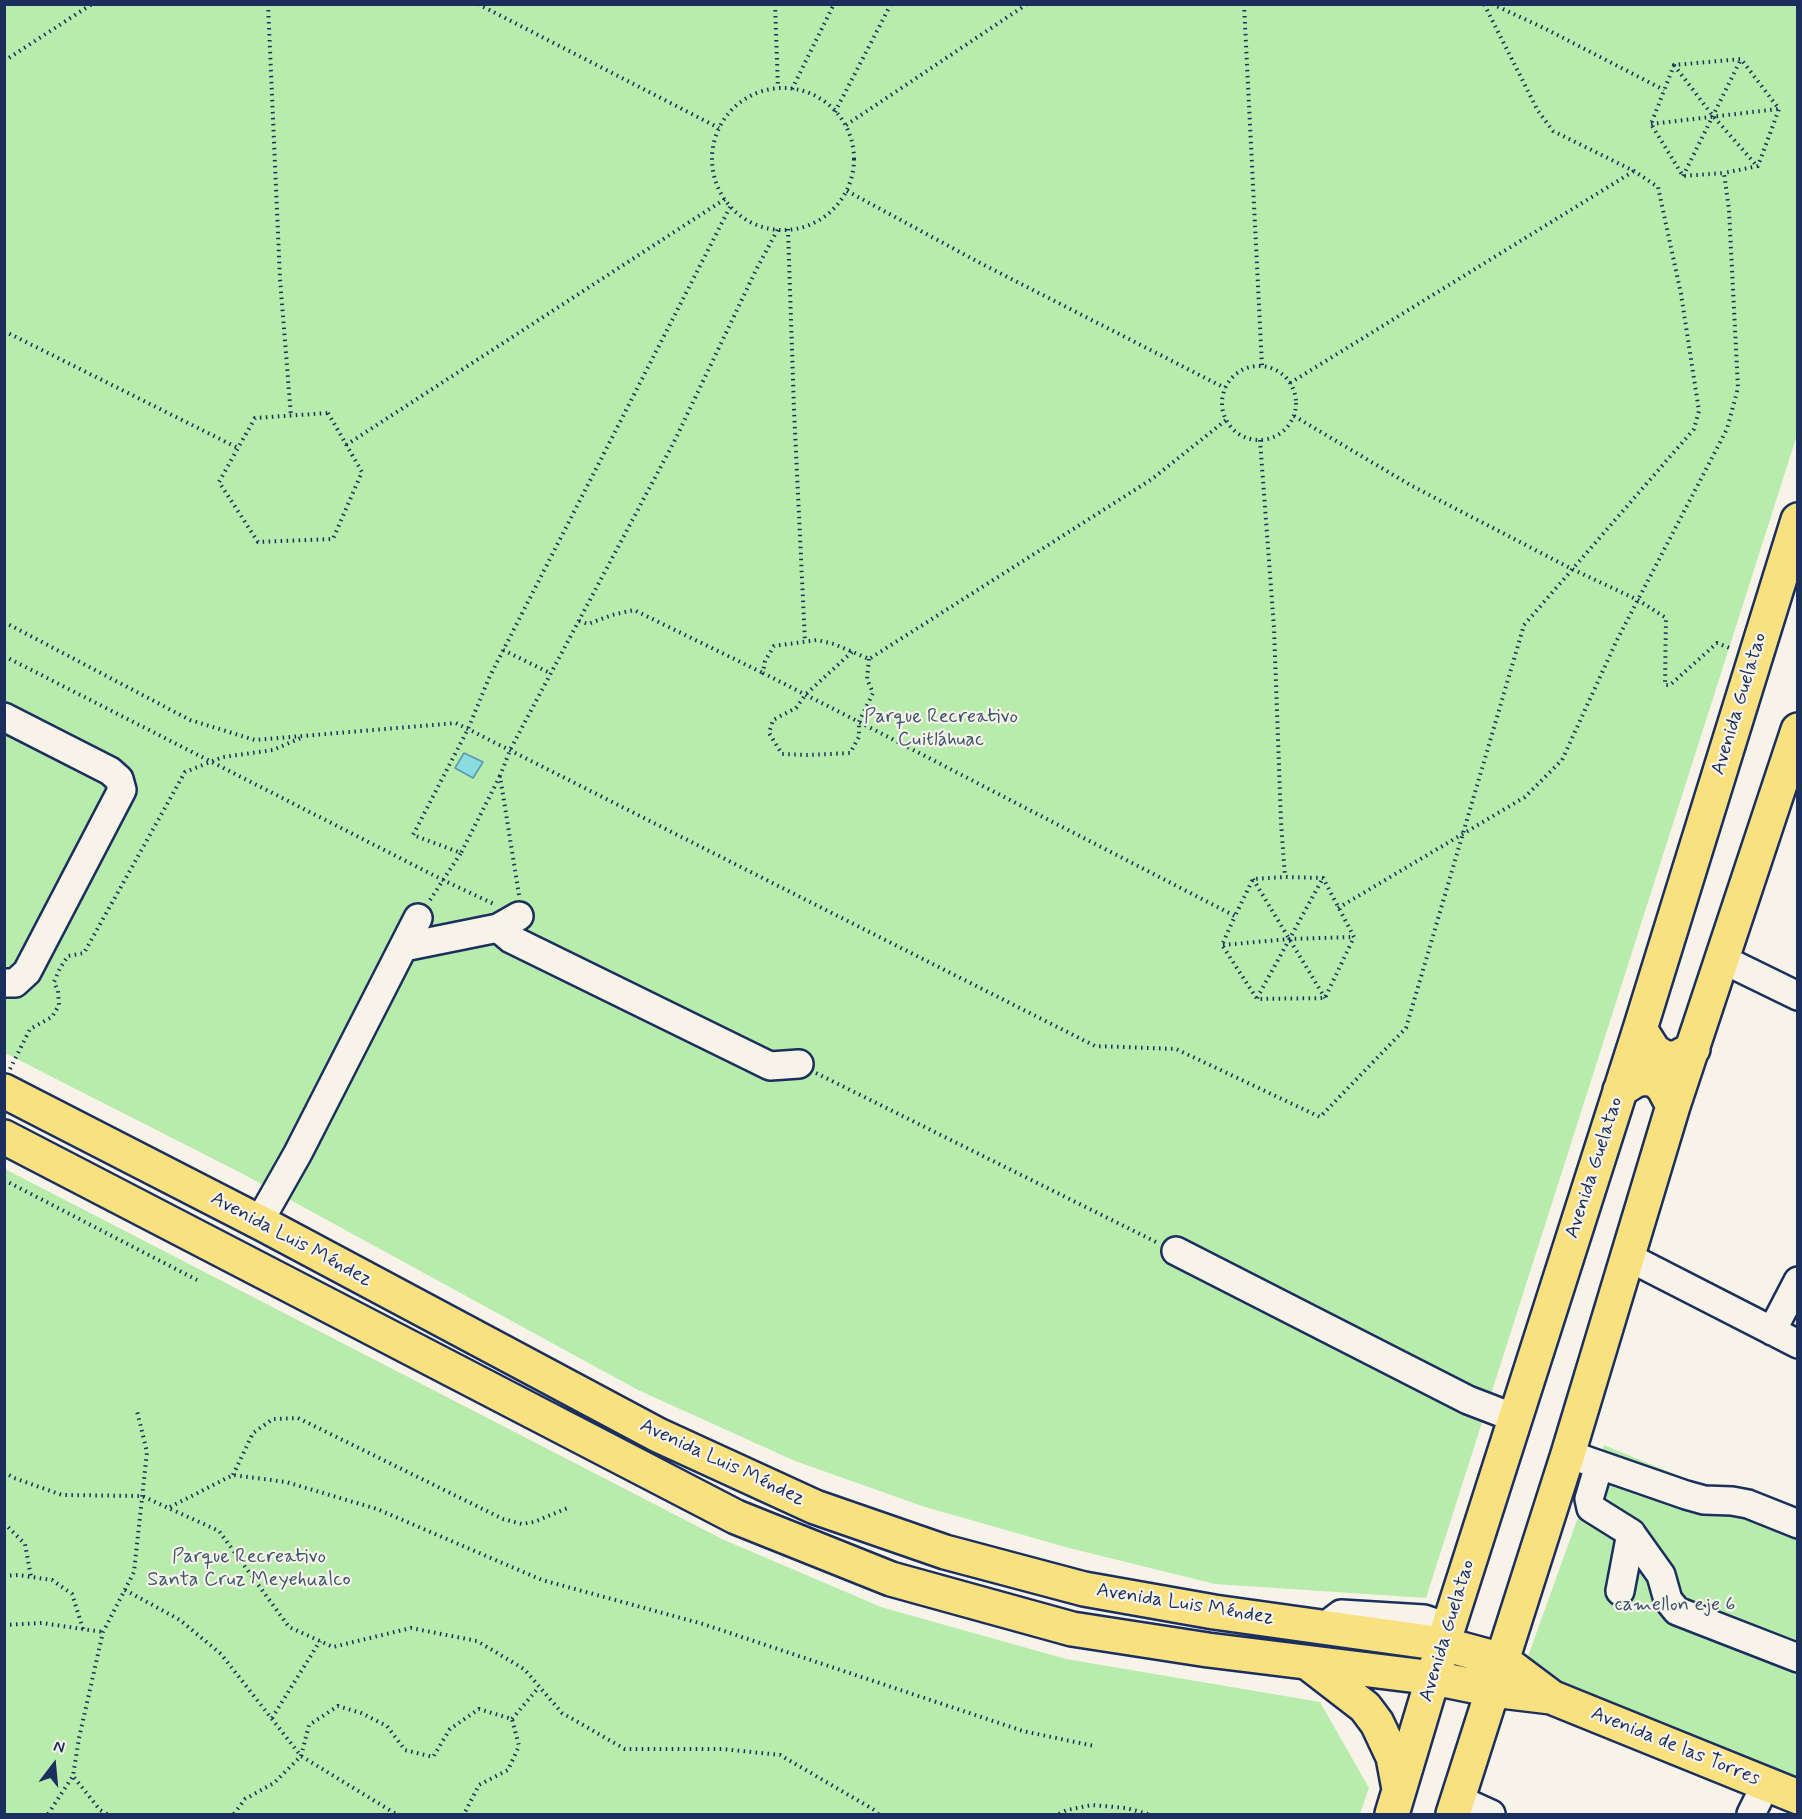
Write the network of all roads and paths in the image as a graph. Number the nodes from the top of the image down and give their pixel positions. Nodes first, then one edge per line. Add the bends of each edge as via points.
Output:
1 (92, 4) edge
2 (268, 4) edge
3 (478, 4) edge
4 (775, 4) edge
5 (834, 4) edge
6 (891, 4) edge
7 (1028, 4) edge
8 (1244, 4) edge
9 (1484, 4) edge
10 (1492, 4) edge
11 (1741, 59) junction
12 (4, 61) edge
13 (1674, 65) junction
14 (778, 88) junction
15 (792, 88) junction
16 (1664, 90) junction
17 (1779, 109) junction
18 (835, 112) junction
19 (1713, 116) junction
20 (1651, 124) junction
21 (846, 125) junction
22 (718, 128) junction
23 (1758, 166) junction
24 (1634, 171) junction
25 (1724, 173) junction
26 (1683, 176) junction
27 (847, 191) junction
28 (725, 199) junction
29 (730, 207) junction
30 (778, 229) junction
31 (788, 229) junction
32 (4, 331) edge
33 (1262, 366) junction
34 (1290, 383) junction
35 (1225, 388) junction
36 (291, 416) junction
37 (1294, 416) junction
38 (1226, 420) junction
39 (1260, 440) junction
40 (346, 445) junction
41 (238, 448) junction
42 (1797, 520) edge
43 (1572, 569) junction
44 (1638, 600) junction
45 (579, 621) junction
46 (4, 622) edge
47 (806, 642) junction
48 (503, 650) junction
49 (852, 652) junction
50 (1755, 658) junction
51 (869, 659) junction
52 (550, 673) junction
53 (763, 673) junction
54 (806, 694) junction
55 (4, 717) edge
56 (859, 722) junction
57 (468, 729) junction
58 (1797, 731) edge
59 (307, 736) junction
60 (510, 750) junction
61 (500, 776) junction
62 (1463, 834) junction
63 (461, 853) junction
64 (1285, 877) junction
65 (1323, 878) junction
66 (1253, 879) junction
67 (1338, 908) junction
68 (1235, 916) junction
69 (418, 918) joint
70 (508, 922) junction
71 (1354, 938) junction
72 (1289, 939) junction
73 (1222, 945) junction
74 (404, 947) junction
75 (1722, 959) junction
76 (4, 983) edge
77 (1797, 996) edge
78 (1325, 998) junction
79 (1257, 999) junction
80 (1640, 1029) junction
81 (1693, 1049) junction
82 (800, 1064) dead end
83 (7, 1080) edge
84 (1620, 1090) junction
85 (1673, 1106) junction
86 (4, 1137) edge
87 (4, 1180) edge
88 (259, 1222) junction
89 (309, 1249) junction
90 (1176, 1251) dead end
91 (1628, 1257) junction
92 (197, 1280) dead end
93 (1797, 1281) edge
94 (288, 1284) junction
95 (397, 1296) junction
96 (378, 1330) junction
97 (1772, 1331) junction
98 (1797, 1344) edge
99 (137, 1411) dead end
100 (1515, 1418) junction
101 (1568, 1454) junction
102 (1599, 1465) junction
103 (4, 1472) edge
104 (233, 1475) junction
105 (142, 1496) junction
106 (570, 1507) dead end
107 (169, 1508) junction
108 (4, 1523) edge
109 (1797, 1524) edge
110 (1631, 1533) junction
111 (4, 1576) edge
112 (31, 1577) junction
113 (125, 1590) junction
114 (1620, 1591) dead end
115 (4, 1625) edge
116 (83, 1629) junction
117 (103, 1632) junction
118 (320, 1641) junction
119 (1443, 1644) junction
120 (1797, 1658) edge
121 (1308, 1663) junction
122 (1498, 1675) junction
123 (1434, 1678) junction
124 (539, 1687) junction
125 (272, 1718) junction
126 (512, 1719) junction
127 (1094, 1746) dead end
128 (301, 1756) junction
129 (73, 1776) junction
130 (1766, 1784) junction
131 (1797, 1797) edge
132 (1396, 1803) edge
133 (1456, 1807) edge
134 (48, 1815) edge
135 (106, 1815) edge
136 (234, 1815) edge
137 (396, 1815) edge
138 (464, 1815) edge
139 (878, 1815) edge
140 (1059, 1815) edge
141 (1148, 1815) edge
142 (1491, 1815) edge
143 (1751, 1815) edge

1 - 12 path
2 - 36 path via 280,279
3 - 22 path
4 - 14 path
5 - 15 path
6 - 18 path
7 - 21 path
8 - 33 path
9 - 24 path via 1538,111 1553,131
10 - 16 path
11 - 13 path
11 - 17 path
11 - 19 path
13 - 16 path
13 - 19 path
14 - 15 path
14 - 22 path via 762,90 740,101
15 - 18 path via 810,93
16 - 20 path
17 - 19 path
17 - 23 path
18 - 21 path
19 - 20 path
19 - 23 path
19 - 26 path
20 - 26 path
21 - 27 path via 853,147 854,170
22 - 28 path via 711,165 717,188
23 - 25 path
24 - 34 path
24 - 43 path via 1658,187 1681,294 1699,411 1694,429
25 - 26 path
25 - 44 path via 1730,210 1738,388 1727,429
27 - 31 path via 833,210 814,223
27 - 35 path
28 - 29 path
28 - 40 path
29 - 30 path via 748,221
29 - 48 path
30 - 31 path
30 - 45 path via 675,440
31 - 47 path
32 - 41 path
33 - 34 path via 1283,374
33 - 35 path via 1240,371
34 - 37 path via 1295,393
35 - 38 path via 1222,410
36 - 40 path via 328,413
36 - 41 path via 255,418
37 - 39 path via 1281,433
37 - 43 path via 1412,486
38 - 39 path via 1240,435
38 - 51 path via 1152,479
39 - 64 path via 1274,628
40 - 41 path via 362,472 333,539 258,542 219,482
42 - 50 main road, Avenida Guelatao
43 - 44 path
43 - 62 path via 1524,625
44 - 50 path via 1666,618 1665,684 1670,685 1717,643
44 - 62 path via 1562,760 1524,796
45 - 52 path
45 - 53 path via 588,624 634,610
46 - 59 path via 190,720 255,740
47 - 49 path via 817,640
47 - 53 path via 774,646
48 - 52 path
48 - 57 path
49 - 51 path
49 - 54 path
50 - 80 main road, Avenida Guelatao
51 - 56 path via 867,679 873,693
52 - 60 path
53 - 54 path
54 - 56 path
54 - 56 path via 796,708 773,720 769,733 782,754 850,753 859,737
55 - 76 street via 110,771 119,778 122,790 27,972 15,983
56 - 68 path
57 - 59 path via 456,723
57 - 60 path
57 - 63 path via 413,836
58 - 75 main road
59 - 83 path via 273,750 223,757 185,772 84,953 68,956 60,968 54,981 59,1005 52,1017 30,1029
60 - 61 path
60 - 62 path via 1095,1046 1176,1049 1320,1117 1406,1028
61 - 63 path
61 - 70 path via 519,889
62 - 67 path
63 - 69 path
64 - 65 path
64 - 66 path
65 - 67 path
65 - 72 path
66 - 68 path
66 - 72 path
67 - 71 path
68 - 73 path
69 - 74 street
70 - 74 street
70 - 82 street via 511,939 770,1066
71 - 72 path
71 - 78 path
72 - 73 path
72 - 78 path
72 - 79 path
73 - 79 path
74 - 88 street
75 - 77 street
75 - 81 main road
78 - 79 path
80 - 81 main road via 1654,1051 1665,1058 1676,1058
80 - 84 main road, Avenida Guelatao
81 - 85 main road
83 - 88 main road, Avenida Luis Méndez
84 - 85 main road via 1636,1080 1657,1081
84 - 100 main road, Avenida Guelatao
85 - 91 main road
86 - 94 main road, Avenida Luis Méndez
87 - 92 path
88 - 89 main road, Avenida Luis Méndez
89 - 94 main road
89 - 95 main road, Avenida Luis Méndez
90 - 100 street via 1468,1400
91 - 97 street
91 - 101 main road
93 - 97 street
94 - 96 main road, Avenida Luis Méndez
95 - 96 main road
95 - 119 main road, Avenida Luis Méndez via 658,1435 815,1507 945,1552 1084,1589 1214,1612
96 - 121 main road, Avenida Luis Méndez via 736,1517 891,1579 1072,1629
97 - 98 street
99 - 105 path via 147,1452
100 - 119 main road, Avenida Guelatao
101 - 102 street
101 - 122 main road
102 - 109 street via 1704,1500 1748,1504
102 - 110 street via 1589,1499 1591,1508
103 - 105 path via 62,1495
104 - 106 path via 253,1433 273,1419 298,1418 503,1519 522,1524 534,1522
104 - 107 path
104 - 127 path via 286,1482 377,1509 542,1580 703,1624 1023,1731
105 - 107 path
105 - 113 path via 134,1572
107 - 118 path via 219,1531 290,1627
108 - 112 path via 25,1544
110 - 114 street
110 - 120 street via 1661,1575 1668,1600 1677,1611
111 - 112 path
112 - 116 path via 52,1580 72,1594
113 - 117 path
113 - 125 path via 180,1620 220,1654
115 - 116 path via 42,1623
116 - 117 path
117 - 129 path
118 - 124 path via 333,1647 411,1628 477,1641 524,1669
118 - 125 path
119 - 122 main road, Avenida Luis Méndez
119 - 123 main road, Avenida Guelatao
121 - 123 main road, Avenida Luis Méndez
121 - 132 main road via 1365,1707 1377,1723 1394,1757
122 - 123 main road, Avenida Luis Méndez
122 - 130 main road, Avenida de las Torres
122 - 133 main road
123 - 132 main road, Avenida Guelatao
124 - 126 path
124 - 139 path via 562,1713 625,1749 723,1749 780,1755
125 - 128 path
126 - 128 path via 479,1709 450,1729 433,1756 405,1750 387,1726 338,1706 309,1725
126 - 138 path via 519,1746 508,1770 479,1785
128 - 136 path via 274,1783 245,1799
128 - 137 path
129 - 134 path
129 - 135 path
130 - 131 main road, Avenida de las Torres
130 - 143 street
133 - 142 street
140 - 141 path via 1092,1805 1126,1808

